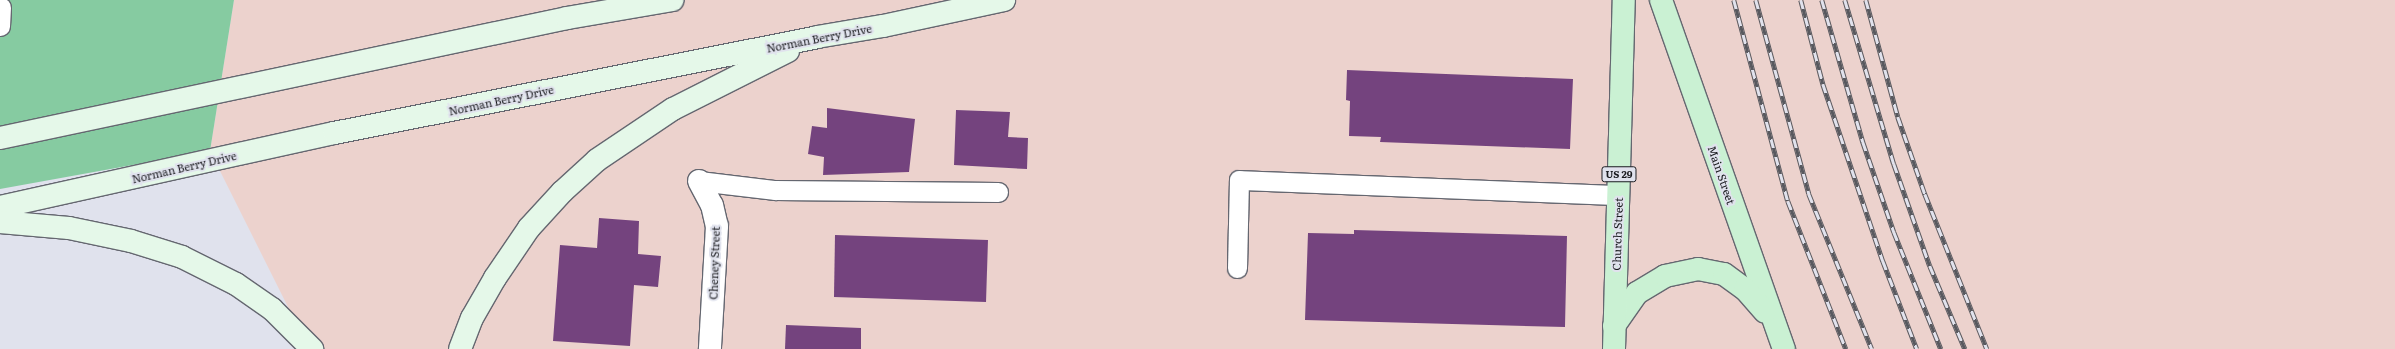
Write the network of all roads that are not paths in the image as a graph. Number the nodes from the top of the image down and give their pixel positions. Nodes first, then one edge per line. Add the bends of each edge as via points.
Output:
1 (672, 0) edge
2 (1004, 0) edge
3 (1624, 0) edge
4 (1661, 0) edge
5 (1, 7) dead end
6 (568, 9) edge
7 (0, 26) edge
8 (817, 37) junction
9 (0, 138) edge
10 (699, 181) joint
11 (998, 192) dead end
12 (1618, 195) junction
13 (0, 207) edge
14 (0, 222) edge
15 (1237, 268) dead end
16 (1773, 322) junction
17 (1614, 326) junction
18 (312, 349) edge
19 (460, 349) edge
20 (710, 349) edge
21 (1614, 349) edge
22 (1784, 349) edge

1 - 6 main road
2 - 8 main road, Norman Berry Drive via 883,26
3 - 12 main road, Church Street / US 29
4 - 16 main road, Main Street
5 - 7 lane
6 - 9 main road
8 - 13 main road, Norman Berry Drive via 334,133
8 - 19 main road via 673,109 597,160 562,192 529,228 472,318
10 - 11 lane via 775,190
10 - 20 street, Cheney Street via 712,205 717,226
12 - 15 lane via 1240,180
12 - 17 main road, Church Street / US 29
14 - 18 main road via 69,228 131,241 182,257 236,284 272,309
16 - 17 main road via 1745,289 1724,274 1698,269 1665,276 1637,292
16 - 22 main road, Main Street
17 - 21 main road, Church Street / US 29

